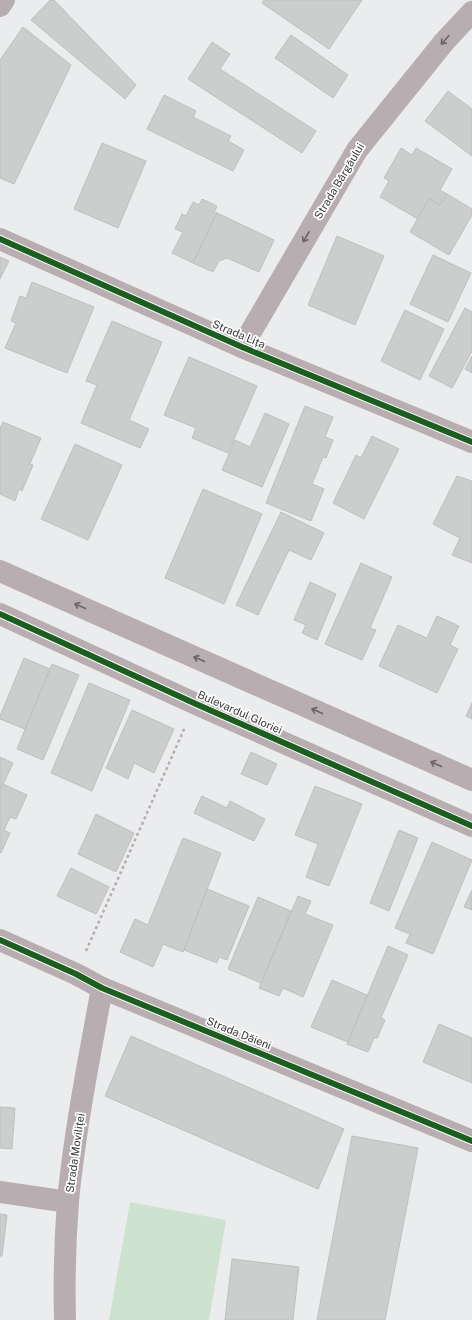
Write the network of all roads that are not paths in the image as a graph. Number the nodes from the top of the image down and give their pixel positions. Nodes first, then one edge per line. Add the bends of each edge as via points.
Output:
1 (4, 0) edge
2 (0, 6) edge
3 (472, 12) edge
4 (0, 239) edge
5 (242, 347) junction
6 (472, 442) edge
7 (0, 571) edge
8 (0, 614) edge
9 (472, 780) edge
10 (472, 826) edge
11 (0, 940) edge
12 (102, 988) junction
13 (472, 1141) edge
14 (0, 1192) edge
15 (68, 1202) junction
16 (65, 1320) edge

1 - 2 street
3 -> 5 street, Strada Bârgăului via 444,42 357,150
4 - 5 street, Strada Lița
5 - 6 street, Strada Lița
9 -> 7 street
8 - 10 street, Bulevardul Gloriei
11 - 12 street, Strada Dăieni
12 - 13 street, Strada Dăieni
12 - 15 street, Strada Moviliței via 86,1075
14 - 15 street
15 - 16 street, Strada Moviliței

